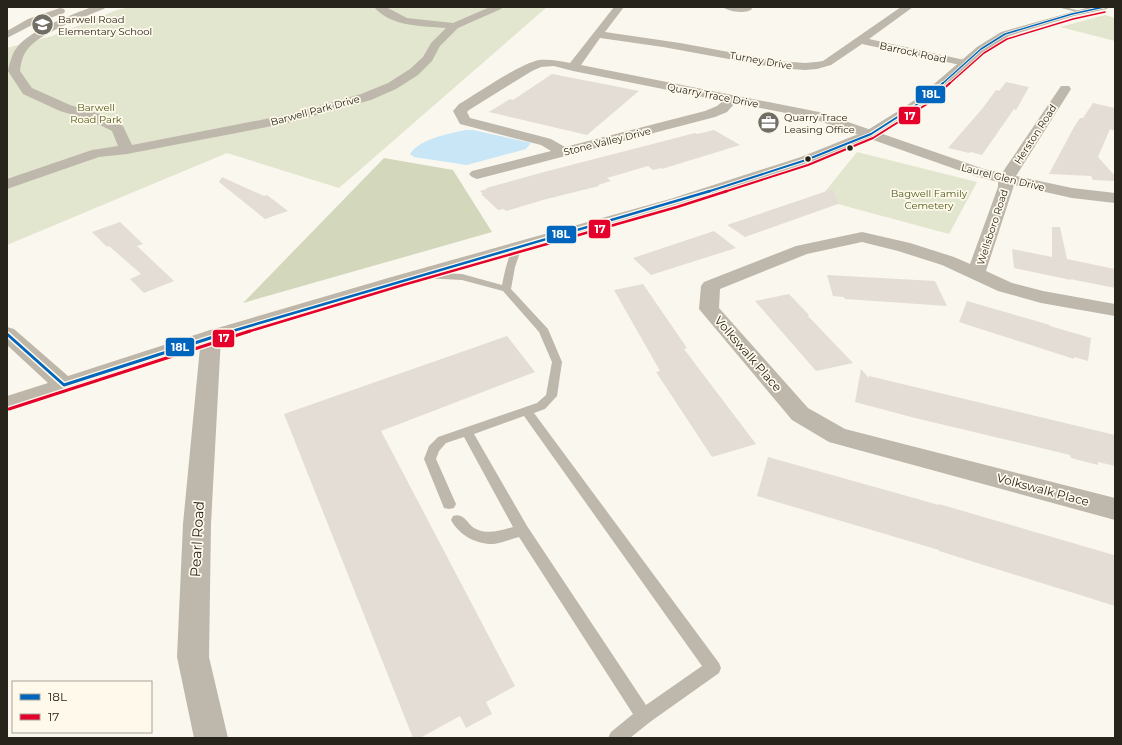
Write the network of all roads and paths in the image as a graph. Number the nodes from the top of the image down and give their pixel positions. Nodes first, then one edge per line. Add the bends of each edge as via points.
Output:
1 (70, 7) edge
2 (101, 7) edge
3 (379, 7) edge
4 (498, 7) edge
5 (619, 7) edge
6 (728, 7) edge
7 (908, 7) edge
8 (1059, 7) edge
9 (1104, 7) edge
10 (747, 9) dead end
11 (1081, 12) junction
12 (454, 26) junction
13 (46, 31) junction
14 (11, 33) edge
15 (598, 35) junction
16 (860, 40) junction
17 (965, 63) junction
18 (573, 67) junction
19 (1065, 89) dead end
20 (732, 98) junction
21 (871, 134) junction
22 (127, 150) junction
23 (564, 152) junction
24 (477, 174) dead end
25 (1006, 179) junction
26 (7, 184) edge
27 (7, 198) edge
28 (1115, 198) edge
29 (518, 247) junction
30 (976, 274) junction
31 (422, 275) junction
32 (506, 289) junction
33 (1115, 310) edge
34 (7, 334) edge
35 (211, 337) junction
36 (64, 385) junction
37 (7, 404) edge
38 (527, 410) junction
39 (467, 432) junction
40 (449, 504) dead end
41 (1115, 509) edge
42 (458, 520) dead end
43 (522, 530) junction
44 (644, 716) junction
45 (211, 738) edge
46 (617, 738) edge

1 - 14 street via 32,21
2 - 13 street
3 - 12 street via 405,21
4 - 12 street, Barwell Park Drive
5 - 15 street
6 - 10 street
7 - 16 street, Turney Drive
8 - 11 lane
9 - 11 main road
11 - 17 main road via 1005,34 989,43
12 - 22 street, Barwell Park Drive via 435,45 428,59 414,72 392,86 366,97 288,119
13 - 14 street
13 - 22 street via 23,47 16,59 14,70 27,91 65,108 95,117 118,129
15 - 16 street, Turney Drive via 634,38 810,67 827,63
15 - 18 street
16 - 17 street, Barrock Road
17 - 21 main road via 924,100
18 - 20 street, Quarry Trace Drive
18 - 23 street, Quarry Trace Drive via 554,63 528,68 460,111 465,121 546,142
19 - 25 street, Herston Road
20 - 21 street, Quarry Trace Drive via 814,115
20 - 23 street, Stone Valley Drive via 722,108 710,114
21 - 25 street, Laurel Glen Drive via 980,173
21 - 29 main road via 806,160 676,202
22 - 26 street, Barwell Park Drive via 97,153
22 - 27 street, Barwell Park Drive via 109,161
23 - 24 street, Stone Valley Drive
25 - 28 street, Laurel Glen Drive via 1072,193
25 - 30 street, Wellsboro Road via 1006,187
29 - 31 main road
29 - 32 lane via 510,267
30 - 33 street, Volkswalk Place via 1005,287 1041,297
30 - 41 street, Volkswalk Place via 948,260 862,237 802,250 711,286 709,309 800,414 838,436
31 - 32 lane via 462,277
31 - 35 main road
32 - 38 lane via 544,331 557,362 551,396 541,406
34 - 36 main road
35 - 36 main road
35 - 45 street, Pearl Road via 197,524 193,657
36 - 37 main road
38 - 39 lane
38 - 44 lane via 713,668
39 - 40 lane via 442,440 433,449 430,459
39 - 43 lane
42 - 43 lane via 472,534 494,538
43 - 44 lane
44 - 46 lane

